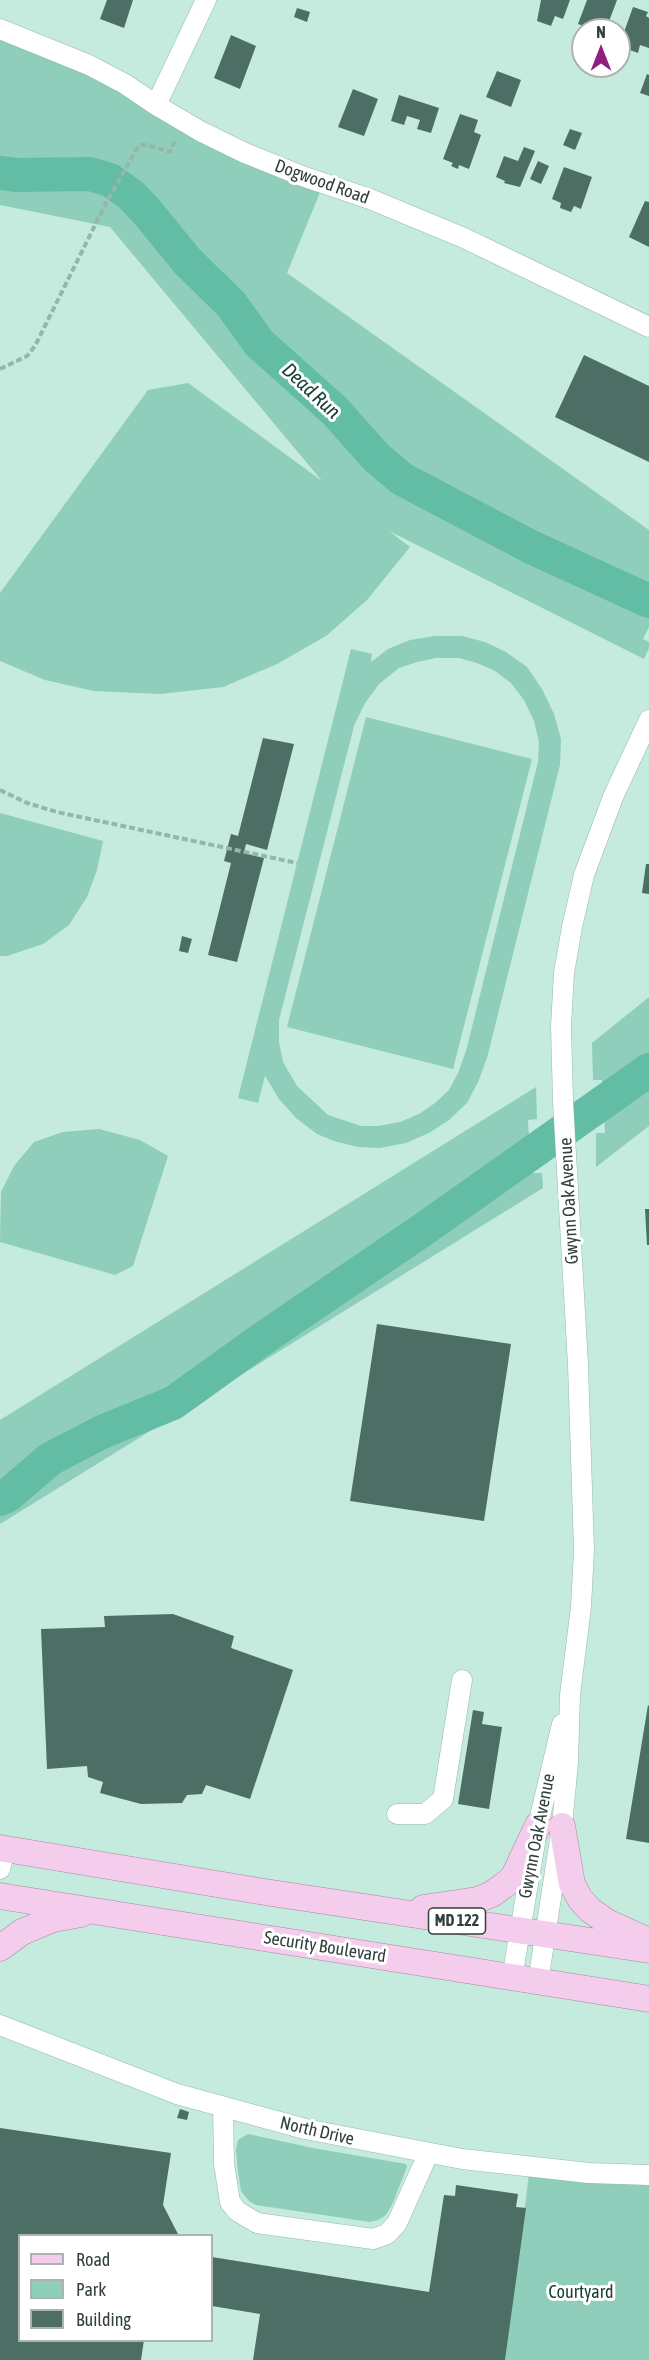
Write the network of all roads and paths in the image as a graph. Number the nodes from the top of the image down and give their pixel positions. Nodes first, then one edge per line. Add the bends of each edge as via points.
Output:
1 (206, 0) edge
2 (0, 29) edge
3 (156, 105) junction
4 (183, 121) junction
5 (649, 327) edge
6 (0, 369) edge
7 (649, 720) edge
8 (0, 790) edge
9 (297, 863) dead end
10 (462, 1680) dead end
11 (397, 1815) dead end
12 (550, 1825) junction
13 (2, 1855) edge
14 (0, 1896) edge
15 (98, 1911) junction
16 (397, 1912) junction
17 (520, 1930) junction
18 (546, 1933) junction
19 (649, 1941) edge
20 (0, 1948) edge
21 (649, 1950) edge
22 (512, 1978) junction
23 (538, 1982) junction
24 (649, 1999) edge
25 (0, 2025) edge
26 (223, 2108) junction
27 (428, 2154) junction
28 (649, 2175) edge

1 - 3 street
2 - 3 street, Dogwood Road via 89,65
3 - 4 street, Dogwood Road
4 - 5 street, Dogwood Road via 245,153 464,238
4 - 6 path via 170,152 141,146 130,159 35,346 27,356
7 - 12 street, Gwynn Oak Avenue via 613,797 584,875 564,973 563,1101 584,1550 570,1695 552,1759
8 - 9 path via 57,812
10 - 11 street via 443,1799 425,1814
12 - 16 main road via 513,1878 492,1894 477,1900
12 - 17 street, Gwynn Oak Avenue
12 - 18 street, Gwynn Oak Avenue
12 - 19 main road via 580,1900 607,1922
13 - 16 main road, MD 122
14 - 15 main road, Security Boulevard
15 - 20 main road via 53,1919 22,1932
15 - 22 main road, Security Boulevard
16 - 17 main road, MD 122
17 - 18 main road, MD 122
17 - 22 street, Gwynn Oak Avenue
18 - 21 main road, MD 122
18 - 23 street, Gwynn Oak Avenue
22 - 23 main road, Security Boulevard
23 - 24 main road, Security Boulevard
25 - 26 street, North Drive via 109,2069
26 - 27 street, North Drive
26 - 27 street via 224,2163 230,2202 242,2215 258,2223 373,2239 387,2234 397,2223
27 - 28 street, North Drive via 542,2169

